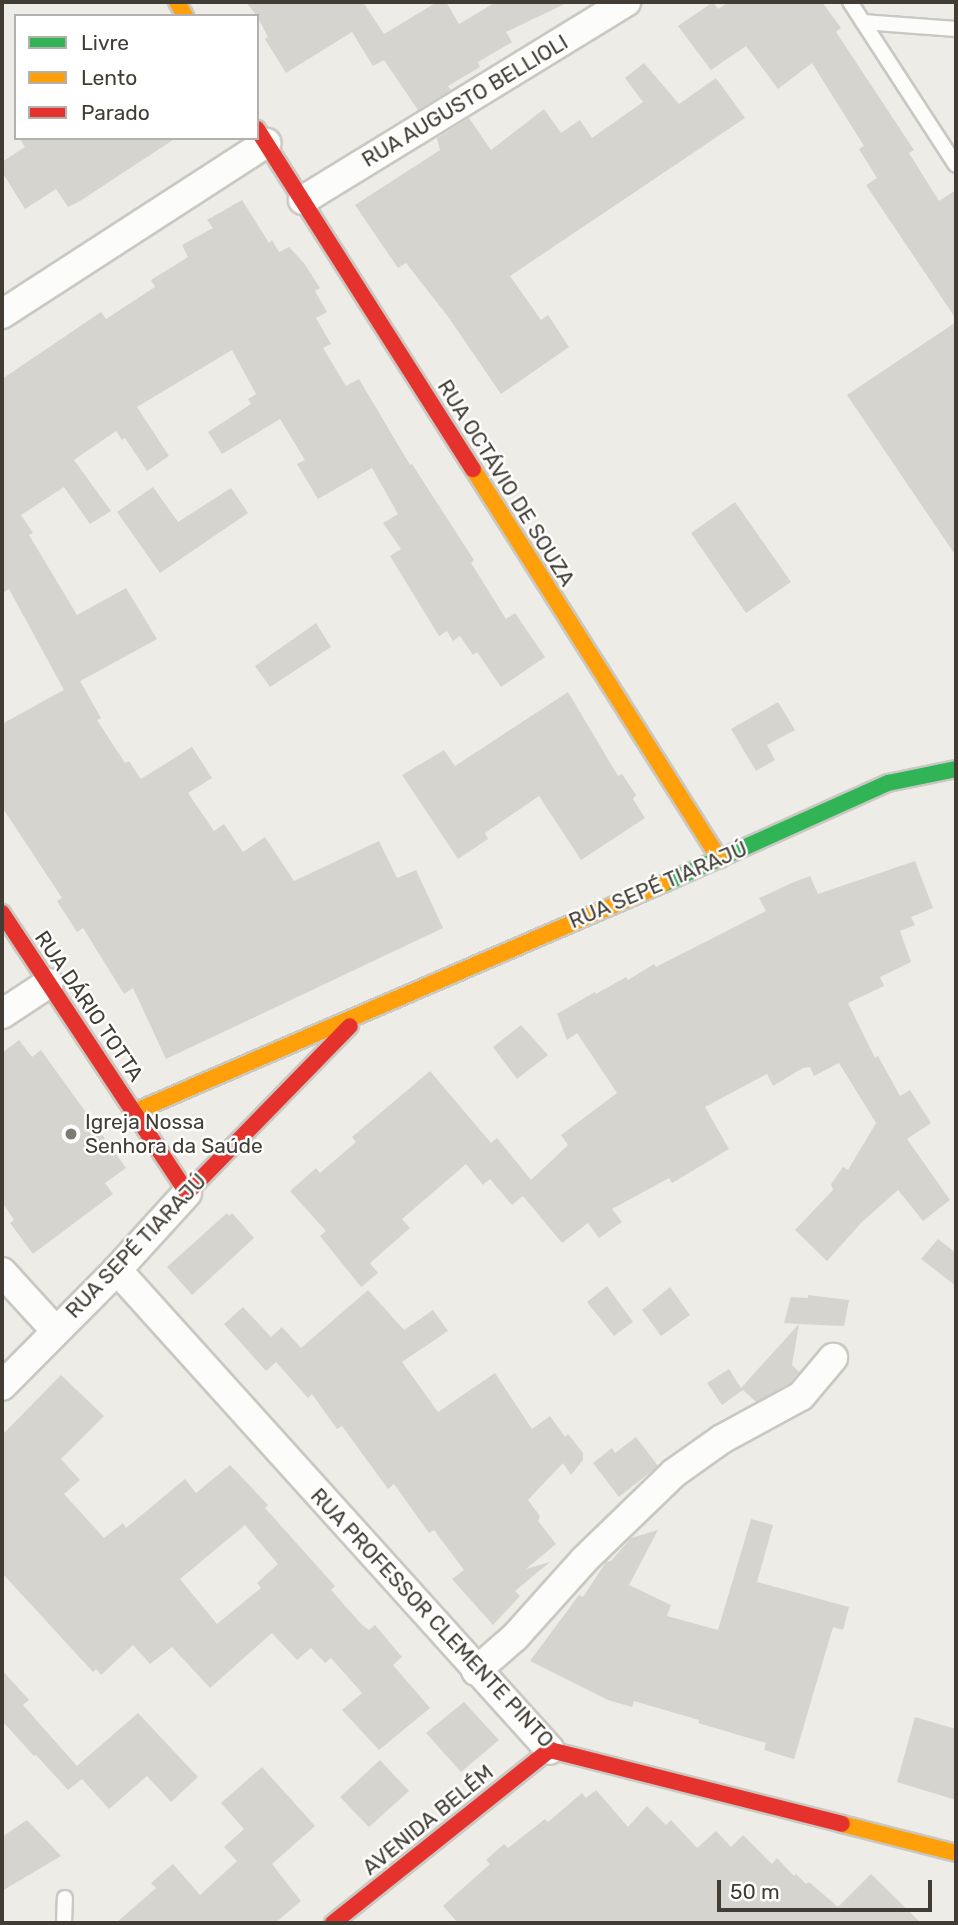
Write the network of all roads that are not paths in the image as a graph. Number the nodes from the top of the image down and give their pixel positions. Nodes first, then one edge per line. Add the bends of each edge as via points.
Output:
1 (626, 2) edge
2 (850, 2) edge
3 (863, 22) junction
4 (956, 29) edge
5 (262, 136) edge
6 (256, 140) edge
7 (956, 164) edge
8 (303, 200) junction
9 (2, 314) edge
10 (956, 769) edge
11 (720, 859) junction
12 (2, 913) edge
13 (49, 983) junction
14 (363, 1012) junction
15 (2, 1014) edge
16 (134, 1112) junction
17 (187, 1193) junction
18 (117, 1270) junction
19 (2, 1272) edge
20 (55, 1330) junction
21 (833, 1358) dead end
22 (2, 1386) edge
23 (476, 1671) junction
24 (550, 1750) junction
25 (956, 1853) edge
26 (65, 1898) dead end
27 (64, 1923) edge
28 (333, 1923) edge

1 - 8 street, RUA AUGUSTO BELLIOLI
2 - 3 lane
3 - 4 lane
3 - 7 lane
5 - 8 street, RUA OCTÁVIO DE SOUZA
6 - 9 street
8 - 11 street, RUA OCTÁVIO DE SOUZA
10 - 11 street, RUA SEPÉ TIARAJÚ via 888,783
11 - 14 street, RUA SEPÉ TIARAJÚ
12 - 13 street, RUA DÁRIO TOTTA
13 - 15 street
13 - 16 street, RUA DÁRIO TOTTA
14 - 16 street, RUA SEPÉ TIARAJÚ
14 - 17 street, RUA SEPÉ TIARAJÚ
16 - 17 street, RUA DÁRIO TOTTA
17 - 18 street, RUA SEPÉ TIARAJÚ
18 - 20 street, RUA SEPÉ TIARAJÚ
18 - 23 street, RUA PROFESSOR CLEMENTE PINTO
19 - 20 street
20 - 22 street, RUA SEPÉ TIARAJÚ
21 - 23 street via 801,1396 722,1439 674,1473
23 - 24 street, RUA PROFESSOR CLEMENTE PINTO
24 - 25 street, RUA PROFESSOR CLEMENTE PINTO
24 - 28 street, AVENIDA BELÉM
26 - 27 lane

